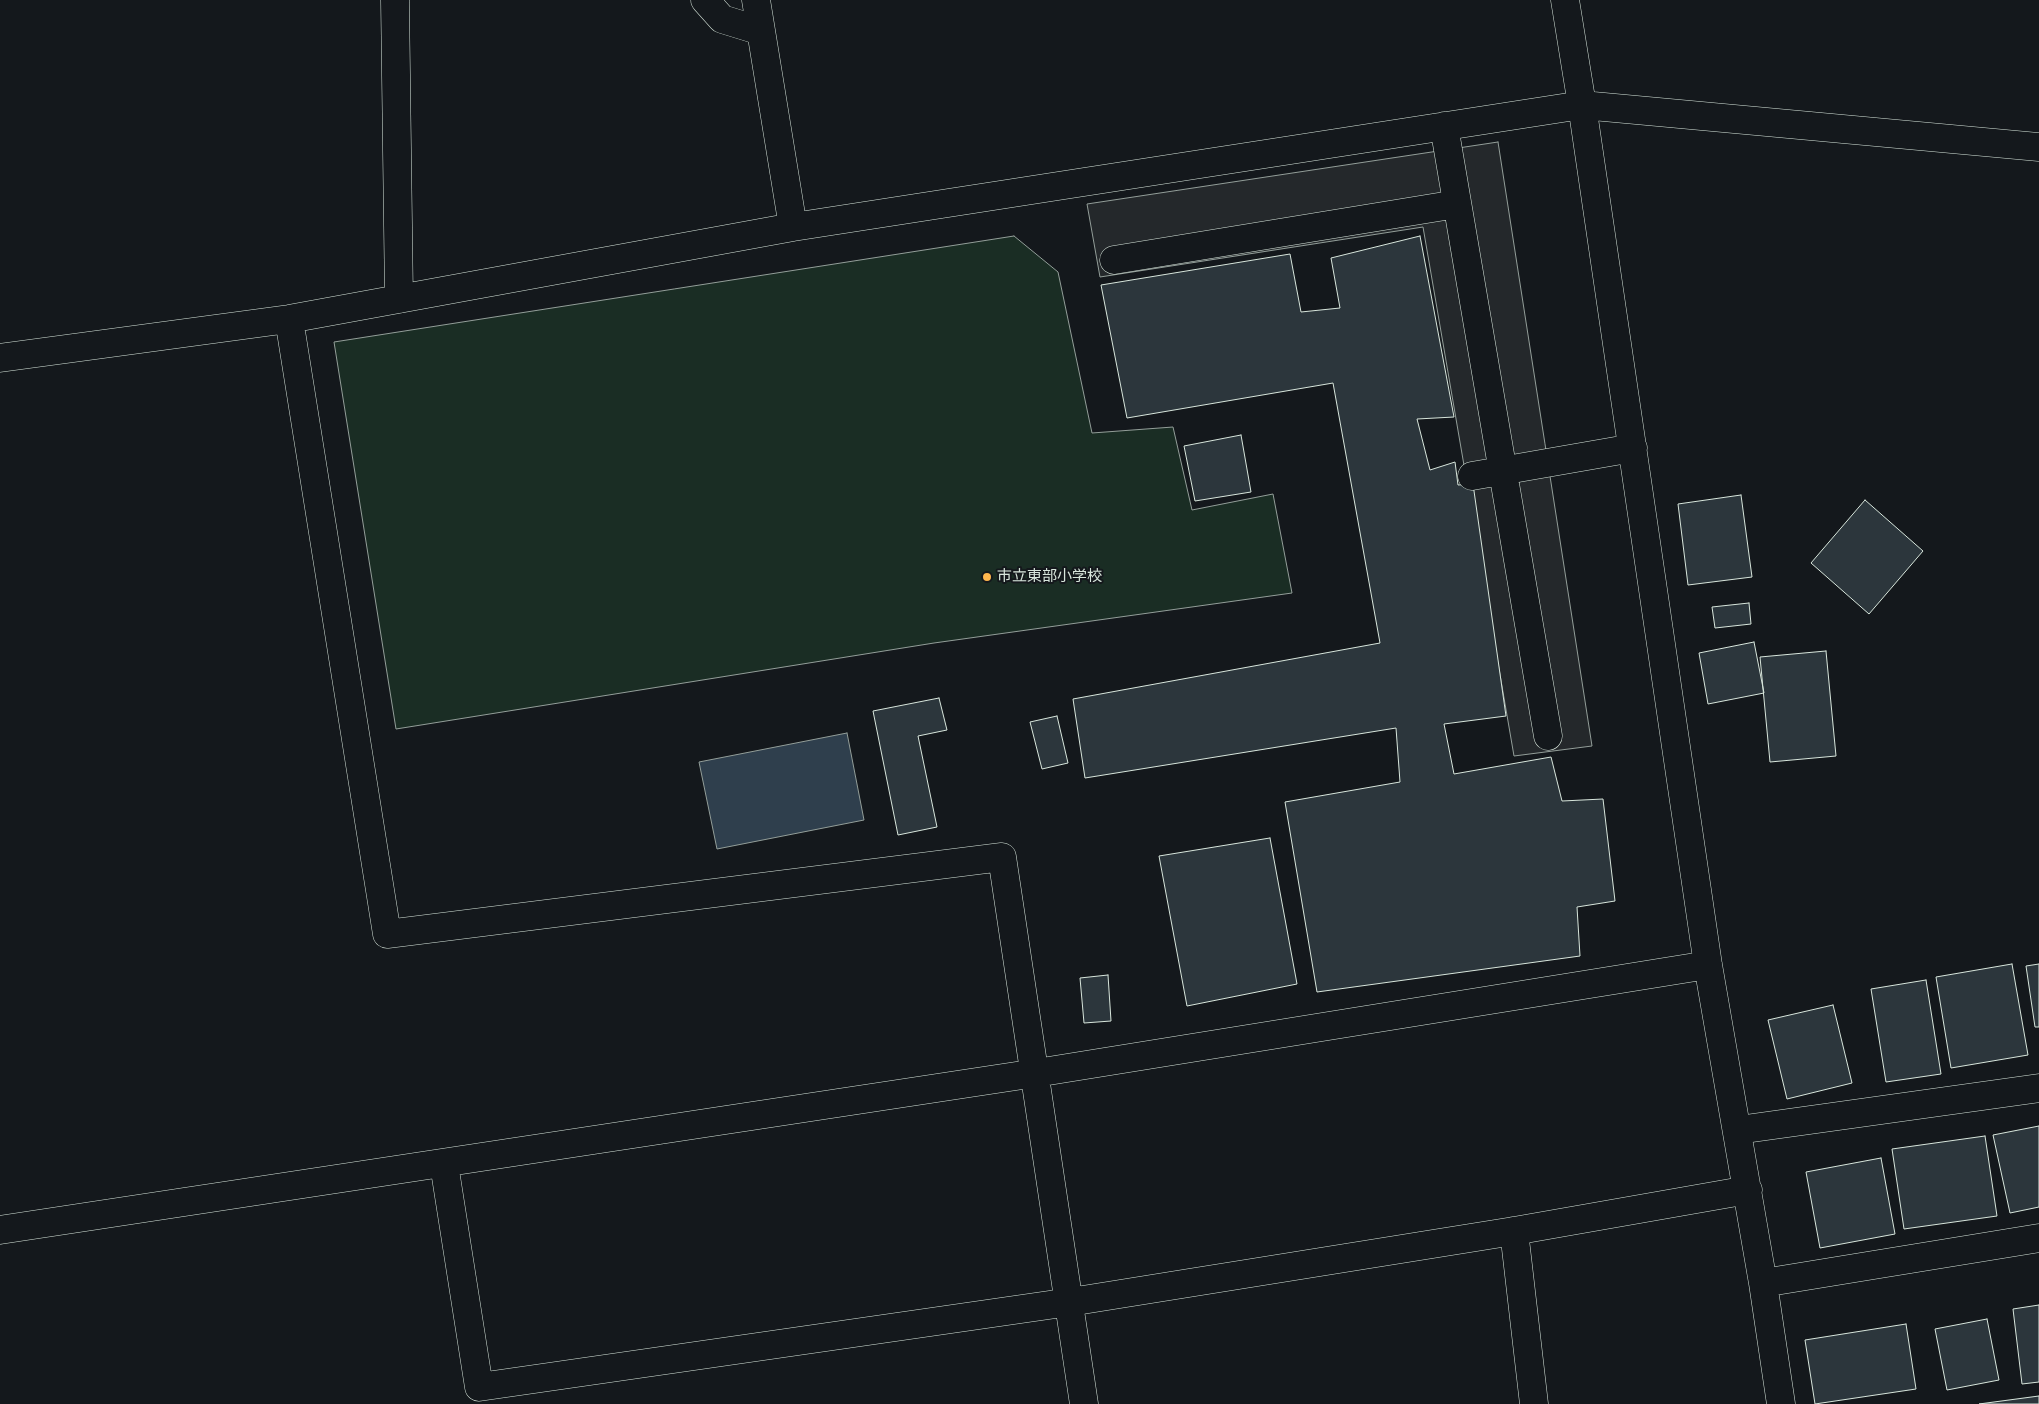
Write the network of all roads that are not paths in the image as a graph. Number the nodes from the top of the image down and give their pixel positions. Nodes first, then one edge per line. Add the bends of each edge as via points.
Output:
1 (395, 0) edge
2 (705, 0) edge
3 (756, 0) edge
4 (1565, 0) edge
5 (761, 31) junction
6 (1582, 105) junction
7 (1444, 126) junction
8 (2039, 147) edge
9 (1457, 204) junction
10 (793, 227) junction
11 (1114, 260) dead end
12 (399, 299) junction
13 (289, 319) junction
14 (0, 358) edge
15 (1633, 448) junction
16 (1503, 470) junction
17 (1472, 476) dead end
18 (1548, 736) dead end
19 (1708, 965) junction
20 (1036, 1073) junction
21 (2039, 1088) edge
22 (1738, 1130) junction
23 (444, 1164) junction
24 (1748, 1190) junction
25 (0, 1230) edge
26 (1514, 1231) junction
27 (2039, 1238) edge
28 (1763, 1283) junction
29 (1070, 1302) junction
30 (1084, 1404) edge
31 (1534, 1404) edge
32 (1781, 1404) edge

1 - 12 street
2 - 5 street via 722,19
3 - 5 street
4 - 6 street
5 - 10 street
6 - 7 street
6 - 8 street
6 - 15 street
7 - 9 street
7 - 10 street
9 - 11 street
9 - 16 street
10 - 12 street
12 - 13 street
13 - 14 street
13 - 20 street via 387,934 1002,857
15 - 16 street
15 - 19 street
16 - 17 street
16 - 18 street
19 - 20 street
19 - 22 street
20 - 23 street
20 - 29 street
21 - 22 street
22 - 24 street
23 - 25 street
23 - 29 street via 479,1387
24 - 26 street
24 - 28 street
26 - 29 street
26 - 31 street
27 - 28 street
28 - 32 street
29 - 30 street

